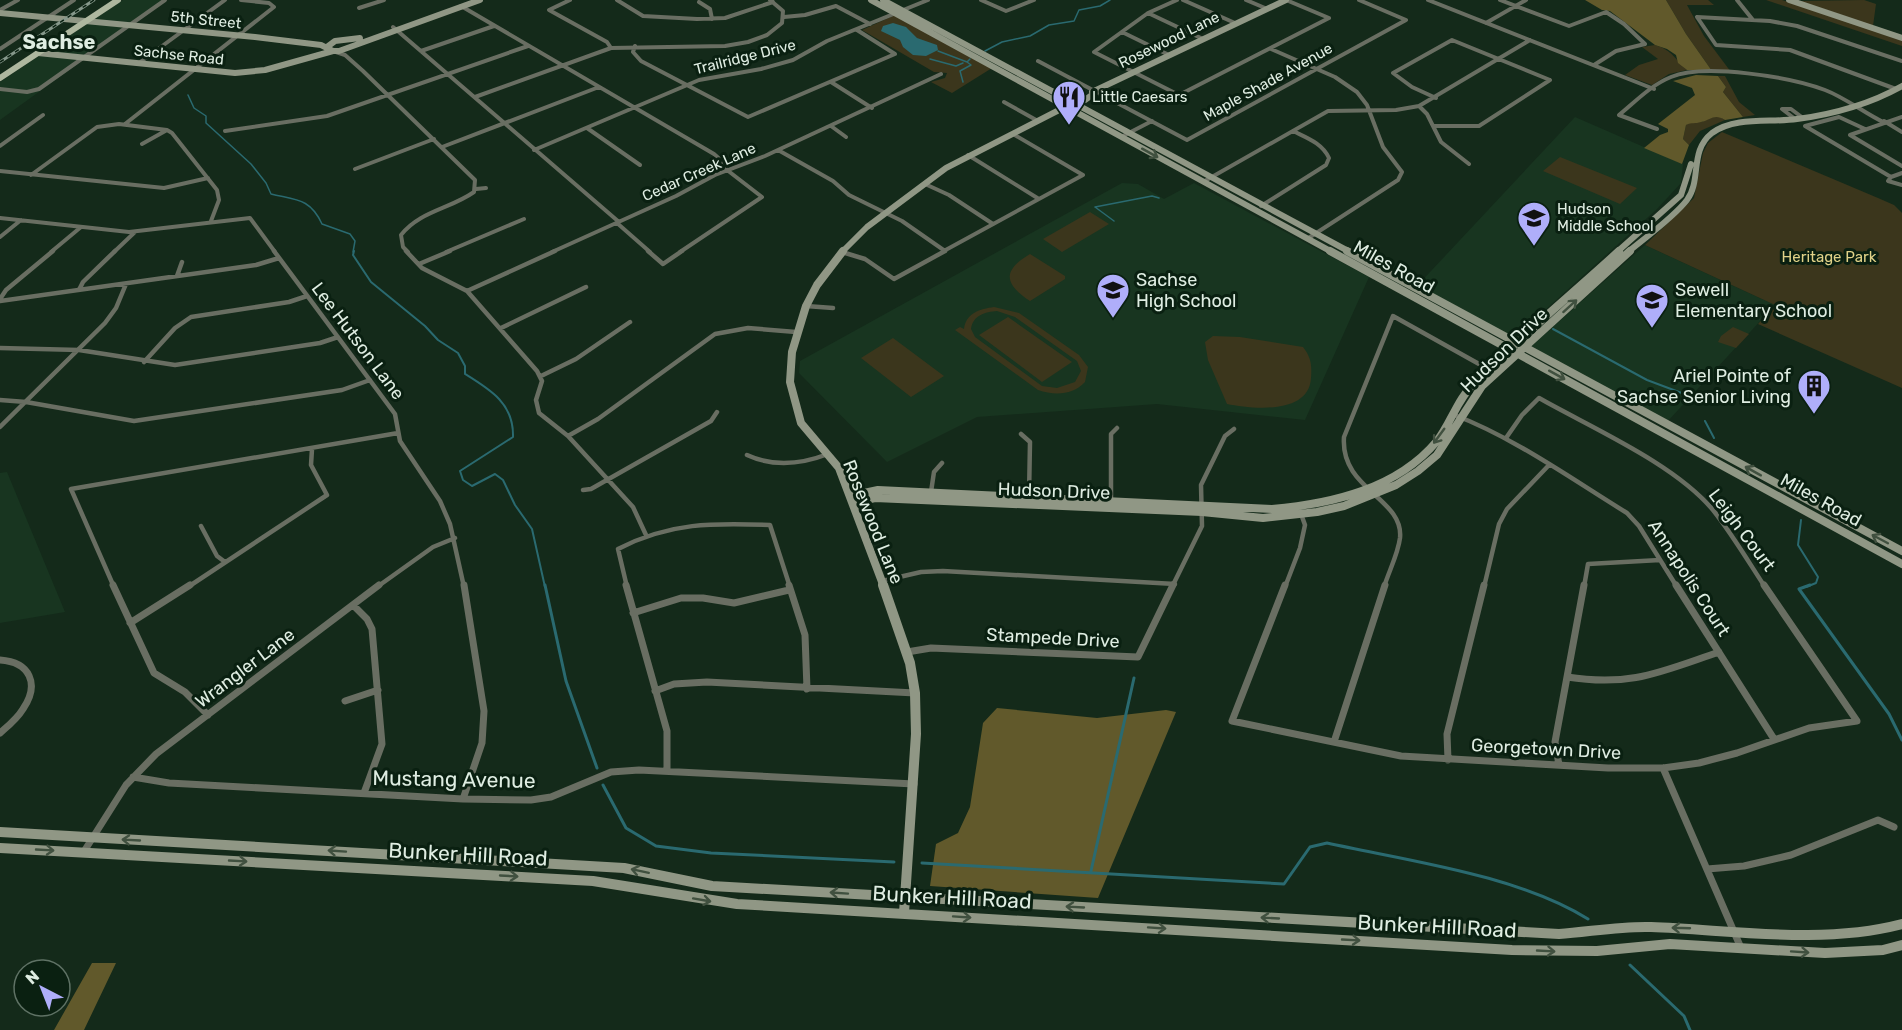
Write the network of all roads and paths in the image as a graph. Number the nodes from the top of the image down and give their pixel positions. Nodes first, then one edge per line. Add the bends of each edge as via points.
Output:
1 (18, 0) edge
2 (74, 0) edge
3 (108, 0) edge
4 (118, 0) edge
5 (165, 0) edge
6 (225, 0) edge
7 (241, 0) edge
8 (384, 0) edge
9 (480, 0) edge
10 (570, 0) edge
11 (616, 0) edge
12 (871, 0) edge
13 (883, 0) edge
14 (927, 0) edge
15 (981, 0) edge
16 (1034, 0) edge
17 (1177, 0) edge
18 (1183, 0) edge
19 (1246, 0) edge
20 (1286, 0) edge
21 (1359, 0) edge
22 (1428, 0) edge
23 (1500, 0) edge
24 (1526, 0) edge
25 (1737, 0) edge
26 (1789, 0) edge
27 (772, 1) edge
28 (699, 2) dead end
29 (274, 5) joint
30 (461, 6) junction
31 (1515, 6) junction
32 (359, 8) dead end
33 (1265, 8) junction
34 (902, 10) junction
35 (0, 11) edge
36 (41, 13) junction
37 (895, 13) junction
38 (1148, 13) junction
39 (50, 16) junction
40 (35, 17) junction
41 (784, 17) junction
42 (712, 19) junction
43 (84, 20) junction
44 (1753, 20) junction
45 (1235, 23) junction
46 (1486, 23) junction
47 (130, 24) junction
48 (870, 24) junction
49 (494, 26) junction
50 (394, 28) junction
51 (185, 30) junction
52 (857, 30) junction
53 (1122, 32) junction
54 (239, 35) junction
55 (255, 37) junction
56 (1902, 38) edge
57 (49, 39) junction
58 (1203, 39) junction
59 (1530, 40) junction
60 (335, 41) junction
61 (528, 46) junction
62 (635, 46) junction
63 (969, 47) junction
64 (348, 48) junction
65 (611, 48) junction
66 (0, 49) edge
67 (331, 49) junction
68 (1271, 49) junction
69 (962, 50) junction
70 (421, 51) junction
71 (38, 53) junction
72 (1169, 55) junction
73 (82, 58) junction
74 (1500, 59) junction
75 (1038, 61) dead end
76 (1902, 61) edge
77 (139, 63) junction
78 (561, 65) junction
79 (1594, 65) junction
80 (1316, 69) junction
81 (195, 70) junction
82 (0, 71) edge
83 (1132, 72) junction
84 (448, 74) junction
85 (940, 74) dead end
86 (0, 78) edge
87 (1550, 80) joint
88 (831, 82) junction
89 (687, 85) junction
90 (1898, 86) edge
91 (599, 87) junction
92 (0, 89) edge
93 (1654, 89) junction
94 (1096, 92) junction
95 (388, 95) junction
96 (475, 97) junction
97 (1436, 98) junction
98 (1004, 102) dead end
99 (1071, 104) junction
100 (1853, 105) junction
101 (1419, 106) junction
102 (636, 108) junction
103 (872, 108) junction
104 (1368, 110) junction
105 (43, 115) dead end
106 (1902, 117) edge
107 (1797, 118) joint
108 (1038, 121) junction
109 (1152, 121) junction
110 (504, 123) junction
111 (1885, 123) junction
112 (125, 124) junction
113 (831, 126) junction
114 (1433, 126) junction
115 (587, 128) junction
116 (1657, 129) dead end
117 (1865, 129) junction
118 (166, 130) junction
119 (225, 131) dead end
120 (1293, 131) junction
121 (1902, 132) edge
122 (1129, 133) junction
123 (1013, 134) junction
124 (1850, 135) joint
125 (846, 136) dead end
126 (1121, 137) junction
127 (434, 139) junction
128 (142, 144) dead end
129 (0, 146) edge
130 (442, 147) junction
131 (534, 150) junction
132 (778, 150) junction
133 (968, 155) junction
134 (1469, 164) dead end
135 (640, 165) dead end
136 (1902, 166) edge
137 (355, 169) dead end
138 (727, 170) junction
139 (1180, 170) junction
140 (0, 171) edge
141 (1902, 173) edge
142 (32, 175) junction
143 (1891, 177) junction
144 (208, 178) junction
145 (1207, 180) junction
146 (925, 183) junction
147 (1194, 184) dead end
148 (1902, 185) edge
149 (486, 188) dead end
150 (476, 189) junction
151 (1039, 199) junction
152 (1261, 206) junction
153 (886, 213) junction
154 (0, 218) edge
155 (524, 219) dead end
156 (21, 220) junction
157 (212, 221) junction
158 (618, 223) junction
159 (993, 224) junction
160 (81, 227) junction
161 (135, 231) junction
162 (0, 237) edge
163 (1311, 237) junction
164 (945, 251) junction
165 (842, 252) junction
166 (279, 258) junction
167 (183, 262) dead end
168 (418, 264) junction
169 (177, 276) junction
170 (126, 284) junction
171 (586, 287) dead end
172 (79, 290) junction
173 (467, 291) junction
174 (307, 296) junction
175 (0, 300) edge
176 (806, 306) junction
177 (833, 308) dead end
178 (630, 322) dead end
179 (501, 328) junction
180 (796, 332) junction
181 (338, 337) junction
182 (0, 348) edge
183 (1517, 349) junction
184 (79, 350) junction
185 (144, 362) junction
186 (1488, 369) junction
187 (541, 376) junction
188 (370, 380) junction
189 (0, 400) edge
190 (26, 402) junction
191 (717, 412) dead end
192 (1452, 414) junction
193 (1462, 417) junction
194 (0, 427) edge
195 (1118, 428) dead end
196 (1234, 429) dead end
197 (398, 433) junction
198 (1022, 434) dead end
199 (568, 436) junction
200 (1506, 438) junction
201 (312, 449) junction
202 (828, 454) junction
203 (747, 455) dead end
204 (942, 464) dead end
205 (1549, 465) junction
206 (607, 480) junction
207 (583, 490) dead end
208 (1370, 491) junction
209 (931, 492) junction
210 (1029, 496) junction
211 (852, 500) junction
212 (1112, 500) junction
213 (1202, 508) junction
214 (1300, 510) junction
215 (201, 526) dead end
216 (646, 535) junction
217 (455, 538) junction
218 (1902, 551) edge
219 (1660, 560) junction
220 (225, 562) junction
221 (1902, 564) edge
222 (882, 580) junction
223 (1175, 584) junction
224 (789, 590) junction
225 (353, 605) junction
226 (633, 613) junction
227 (130, 623) junction
228 (907, 652) junction
229 (1719, 652) junction
230 (0, 660) edge
231 (1567, 677) junction
232 (807, 689) junction
233 (378, 690) junction
234 (655, 691) junction
235 (915, 693) junction
236 (345, 701) dead end
237 (208, 715) junction
238 (1857, 721) joint
239 (0, 733) edge
240 (1774, 739) junction
241 (1334, 742) junction
242 (1448, 760) junction
243 (1559, 765) junction
244 (1663, 768) junction
245 (667, 771) junction
246 (133, 777) junction
247 (914, 784) junction
248 (364, 793) junction
249 (463, 799) junction
250 (1894, 827) dead end
251 (0, 832) edge
252 (93, 838) junction
253 (0, 848) edge
254 (83, 852) junction
255 (1707, 869) junction
256 (906, 897) junction
257 (904, 913) junction
258 (1902, 924) edge
259 (1734, 930) junction
260 (1902, 945) edge
261 (1741, 948) junction

1 - 35 street
2 - 39 street
3 - 43 main road
4 - 43 main road
5 - 47 street
6 - 51 street
7 - 29 street
8 - 32 street
9 - 30 main road
10 - 65 street via 549,9
11 - 42 street via 643,16
12 - 37 main road, Miles Road
13 - 34 main road, Miles Road
14 - 34 street, Trailridge Drive
15 - 16 street via 1006,11
17 - 38 street
18 - 45 street
19 - 33 street
20 - 33 main road, Rosewood Lane
20 - 68 street via 1329,18
21 - 80 street, Maple Shade Avenue via 1406,20
22 - 46 street
23 - 31 street
24 - 31 street
25 - 44 street
26 - 56 main road
27 - 41 street
27 - 42 street via 737,15
28 - 42 street via 710,9
29 - 54 street
30 - 49 street
30 - 50 main road
31 - 46 street
31 - 79 street via 1569,26 1606,12 1645,44 1616,51
33 - 45 main road, Rosewood Lane
34 - 37 street, Trailridge Drive
34 - 63 main road, Miles Road
35 - 36 main road, 5th Street
35 - 40 main road, 5th Street
36 - 39 main road, 5th Street
36 - 40 main road
37 - 48 street, Trailridge Drive
37 - 69 main road, Miles Road
38 - 53 street
38 - 58 street
39 - 40 main road, 5th Street
39 - 43 main road, 5th Street
39 - 66 street
41 - 48 street via 836,6
41 - 62 street via 772,31 737,43
43 - 47 main road, 5th Street
43 - 57 main road
43 - 71 main road
44 - 76 street via 1812,29
44 - 90 street via 1697,17 1716,45 1790,50
45 - 58 main road, Rosewood Lane
46 - 59 street
47 - 51 main road, 5th Street
47 - 73 street
48 - 52 street, Trailridge Drive
49 - 61 street
49 - 70 street
50 - 64 main road
50 - 70 street
51 - 54 main road, 5th Street
51 - 77 street
52 - 88 street via 895,54
52 - 89 street, Trailridge Drive via 793,60 710,76
53 - 72 street
53 - 83 street via 1094,52
54 - 55 main road, 5th Street
54 - 81 street
55 - 60 main road, 5th Street
55 - 67 main road, 5th Street
57 - 71 main road
57 - 82 main road
58 - 72 main road, Rosewood Lane
59 - 74 street
59 - 79 street
60 - 64 main road, 5th Street
60 - 67 main road
61 - 78 street
61 - 84 street
62 - 65 street
62 - 89 street via 633,52 641,61
63 - 69 main road
63 - 99 main road, Miles Road
64 - 67 main road
64 - 95 street
65 - 78 street
67 - 81 main road, Sachse Road via 252,72
68 - 80 street
68 - 83 street via 1179,95
69 - 99 main road, Miles Road
70 - 84 street
71 - 73 main road, Sachse Road
71 - 86 main road
72 - 83 main road, Rosewood Lane
73 - 77 main road, Sachse Road
73 - 92 street via 33,91
74 - 87 street
74 - 97 street
74 - 97 street via 1452,40 1393,73
75 - 94 street
77 - 81 main road, Sachse Road
78 - 91 street
78 - 96 street
79 - 93 street
80 - 104 street via 1356,91
80 - 109 street, Maple Shade Avenue via 1187,140
81 - 112 street
83 - 94 main road, Rosewood Lane
84 - 95 street
84 - 96 street
85 - 103 street, Cedar Creek Lane
87 - 114 street via 1479,126
88 - 89 street via 744,117
88 - 103 street
89 - 102 street, Trailridge Drive
90 - 100 main road, Hudson Drive
91 - 102 street
91 - 110 street
93 - 100 street via 1684,73 1766,76 1824,90
93 - 116 street via 1619,115
94 - 99 main road, Rosewood Lane
94 - 109 street, Maple Shade Avenue
95 - 119 street via 327,116
95 - 127 street
96 - 110 street
97 - 101 street
98 - 108 street
99 - 108 main road, Rosewood Lane
99 - 122 main road, Miles Road
99 - 126 main road, Miles Road
100 - 107 main road, Hudson Drive
100 - 111 street
101 - 104 street
101 - 114 street
102 - 115 street, Trailridge Drive
102 - 138 street via 714,154
103 - 113 street, Cedar Creek Lane
104 - 120 street via 1328,111
104 - 163 street via 1381,144 1400,167 1401,177
105 - 129 street
106 - 111 street
107 - 183 street, Hudson Drive via 1744,122 1710,136 1699,151 1687,200
108 - 123 main road, Rosewood Lane
109 - 122 street
110 - 130 street
110 - 131 street
111 - 117 street
111 - 121 street
112 - 118 street
112 - 142 street via 92,129
113 - 125 street
113 - 132 street, Cedar Creek Lane
114 - 134 street via 1441,142
115 - 131 street, Trailridge Drive
115 - 135 street
117 - 124 street
117 - 143 street via 1839,117 1805,126
118 - 128 street
118 - 144 street
120 - 145 street
120 - 152 street via 1320,145 1329,158 1326,165
122 - 126 street
122 - 145 main road, Miles Road
123 - 133 main road, Rosewood Lane
123 - 151 street via 1083,175
124 - 136 street
126 -> 139 main road, Miles Road
127 - 130 street
127 - 137 street
130 - 150 street via 473,177
131 - 158 street
132 - 138 street, Cedar Creek Lane
132 - 153 street via 833,181 849,195
133 - 146 main road, Rosewood Lane
133 - 151 street
138 - 158 street, Cedar Creek Lane
138 - 158 street via 762,197 663,264
139 - 145 main road, Miles Road
139 - 147 main road
140 - 142 street
141 - 143 street
142 - 144 street via 164,188
143 - 148 street via 1888,183
144 - 157 street via 219,200
145 - 152 main road, Miles Road
145 - 163 main road, Miles Road
146 - 153 main road, Rosewood Lane
146 - 159 street
149 - 150 street
150 - 168 street via 465,199 423,216 403,231 400,242
151 - 159 street
152 - 163 main road, Miles Road
153 - 164 street
153 - 165 main road, Rosewood Lane
154 - 156 street, Lee Hutson Lane
155 - 168 street
156 - 160 street, Lee Hutson Lane
156 - 162 street
157 - 161 street, Lee Hutson Lane
157 - 166 street, Lee Hutson Lane via 250,218
158 - 173 street, Cedar Creek Lane
159 - 164 street
160 - 161 street, Lee Hutson Lane
160 - 175 street via 6,290
161 - 172 street
163 - 183 main road, Miles Road
164 - 165 street via 894,279 865,259
165 - 176 main road, Rosewood Lane
166 - 169 street
166 - 174 street, Lee Hutson Lane
167 - 169 street
168 - 173 street
169 - 170 street
170 - 172 street
170 - 184 street via 111,316
171 - 179 street
172 - 175 street
173 - 179 street
174 - 181 street, Lee Hutson Lane
174 - 185 street via 191,317 175,328
176 - 177 street
176 - 180 main road, Rosewood Lane
178 - 187 street via 576,359
179 - 187 street
180 - 199 street via 748,328 715,334 598,419
180 - 202 main road, Rosewood Lane via 791,362 792,399 801,423
181 - 185 street via 186,364
181 - 188 street, Lee Hutson Lane
182 - 184 street
183 - 186 main road, Hudson Drive
183 - 193 street, Hudson Drive via 1471,399
218 -> 183 main road, Miles Road
183 -> 221 main road, Miles Road
184 - 185 street
184 - 190 street
186 - 192 main road, Hudson Drive
186 - 208 street via 1393,316 1341,449 1350,472
187 - 199 street via 536,400 539,413
188 - 190 street via 342,390 149,420 116,419
188 - 197 street, Lee Hutson Lane via 395,414
189 - 190 street
190 - 194 street
191 - 206 street via 711,421
192 - 193 street, Annapolis Court
192 -> 208 main road, Hudson Drive via 1436,441 1420,457
193 - 200 street, Annapolis Court
193 - 208 main road, Hudson Drive via 1437,455 1398,482
195 - 212 street via 1110,434
196 - 213 street, Stampede Drive via 1225,436 1201,485
197 - 201 street
197 - 217 street, Lee Hutson Lane via 430,484
198 - 210 street via 1030,442
199 - 206 street
200 - 205 street, Annapolis Court
200 - 238 street, Leigh Court via 1539,398 1688,485 1713,510
201 - 220 street via 311,465 327,495
201 - 227 street via 71,489
202 - 203 street via 798,462 754,460
202 - 211 main road, Rosewood Lane via 839,468
204 - 209 street via 934,472
205 - 219 street, Annapolis Court via 1627,513
205 - 242 street via 1507,509 1499,524 1447,734
206 - 207 street
206 - 216 street via 633,507
208 - 214 main road, Hudson Drive via 1348,505
208 - 241 street via 1390,510 1400,537
209 - 210 main road, Hudson Drive
209 - 211 main road, Hudson Drive via 878,490
210 - 212 main road, Hudson Drive
211 - 213 main road, Hudson Drive
211 - 222 main road, Rosewood Lane
212 - 213 main road, Hudson Drive
213 - 214 main road, Hudson Drive via 1239,517
213 - 223 street, Stampede Drive via 1202,526
214 - 241 street, Georgetown Drive via 1305,525 1300,548 1232,721
215 - 220 street via 217,556
216 - 224 street via 674,526 706,523 770,525
216 - 226 street via 618,549
217 - 225 street, Wrangler Lane via 419,556
217 - 249 street, Lee Hutson Lane via 484,711 482,743
219 - 229 street, Annapolis Court
219 - 231 street via 1588,564
220 - 227 street
222 - 223 street via 943,571
222 - 228 main road, Rosewood Lane
223 - 228 street, Stampede Drive via 1138,657 931,648
224 - 226 street via 734,603 681,598
224 - 232 street via 805,635
225 - 233 street via 372,628
225 - 237 street, Wrangler Lane
226 - 234 street
227 - 237 street via 154,673 185,692
228 - 235 main road, Rosewood Lane
229 - 231 street via 1637,678 1605,682
229 - 240 street, Annapolis Court
230 - 239 street via 25,667 32,684 26,705
231 - 243 street via 1555,742
232 - 234 street via 707,682 674,684
232 - 235 street
233 - 236 street
233 - 248 street via 382,744
234 - 245 street via 667,731
235 - 247 main road, Rosewood Lane
237 - 246 street, Wrangler Lane via 156,754
238 - 240 street, Georgetown Drive via 1809,728
240 - 244 street, Georgetown Drive via 1699,764
241 - 242 street, Georgetown Drive via 1401,756
242 - 243 street, Georgetown Drive
243 - 244 street, Georgetown Drive
244 - 255 street
245 - 247 street, Mustang Avenue
245 - 249 street, Mustang Avenue via 610,772 551,797 531,801
246 - 248 street, Mustang Avenue via 169,783
246 - 252 street, Wrangler Lane
247 - 256 main road, Rosewood Lane
248 - 249 street, Mustang Avenue
250 - 255 street via 1878,820 1791,855 1744,866
251 - 252 main road, Bunker Hill Road
252 - 254 street, Wrangler Lane
256 -> 252 main road, Bunker Hill Road via 712,886 624,868
253 -> 254 main road, Bunker Hill Road
254 -> 257 main road, Bunker Hill Road via 621,883 712,901
255 - 259 street
256 - 257 main road, Rosewood Lane
259 -> 256 main road, Bunker Hill Road via 1647,927 1559,934
257 -> 261 main road, Bunker Hill Road via 1512,951 1597,951 1670,944
258 - 259 main road, Bunker Hill Road via 1830,935
259 - 261 street
261 -> 260 main road, Bunker Hill Road via 1825,953 1883,950

